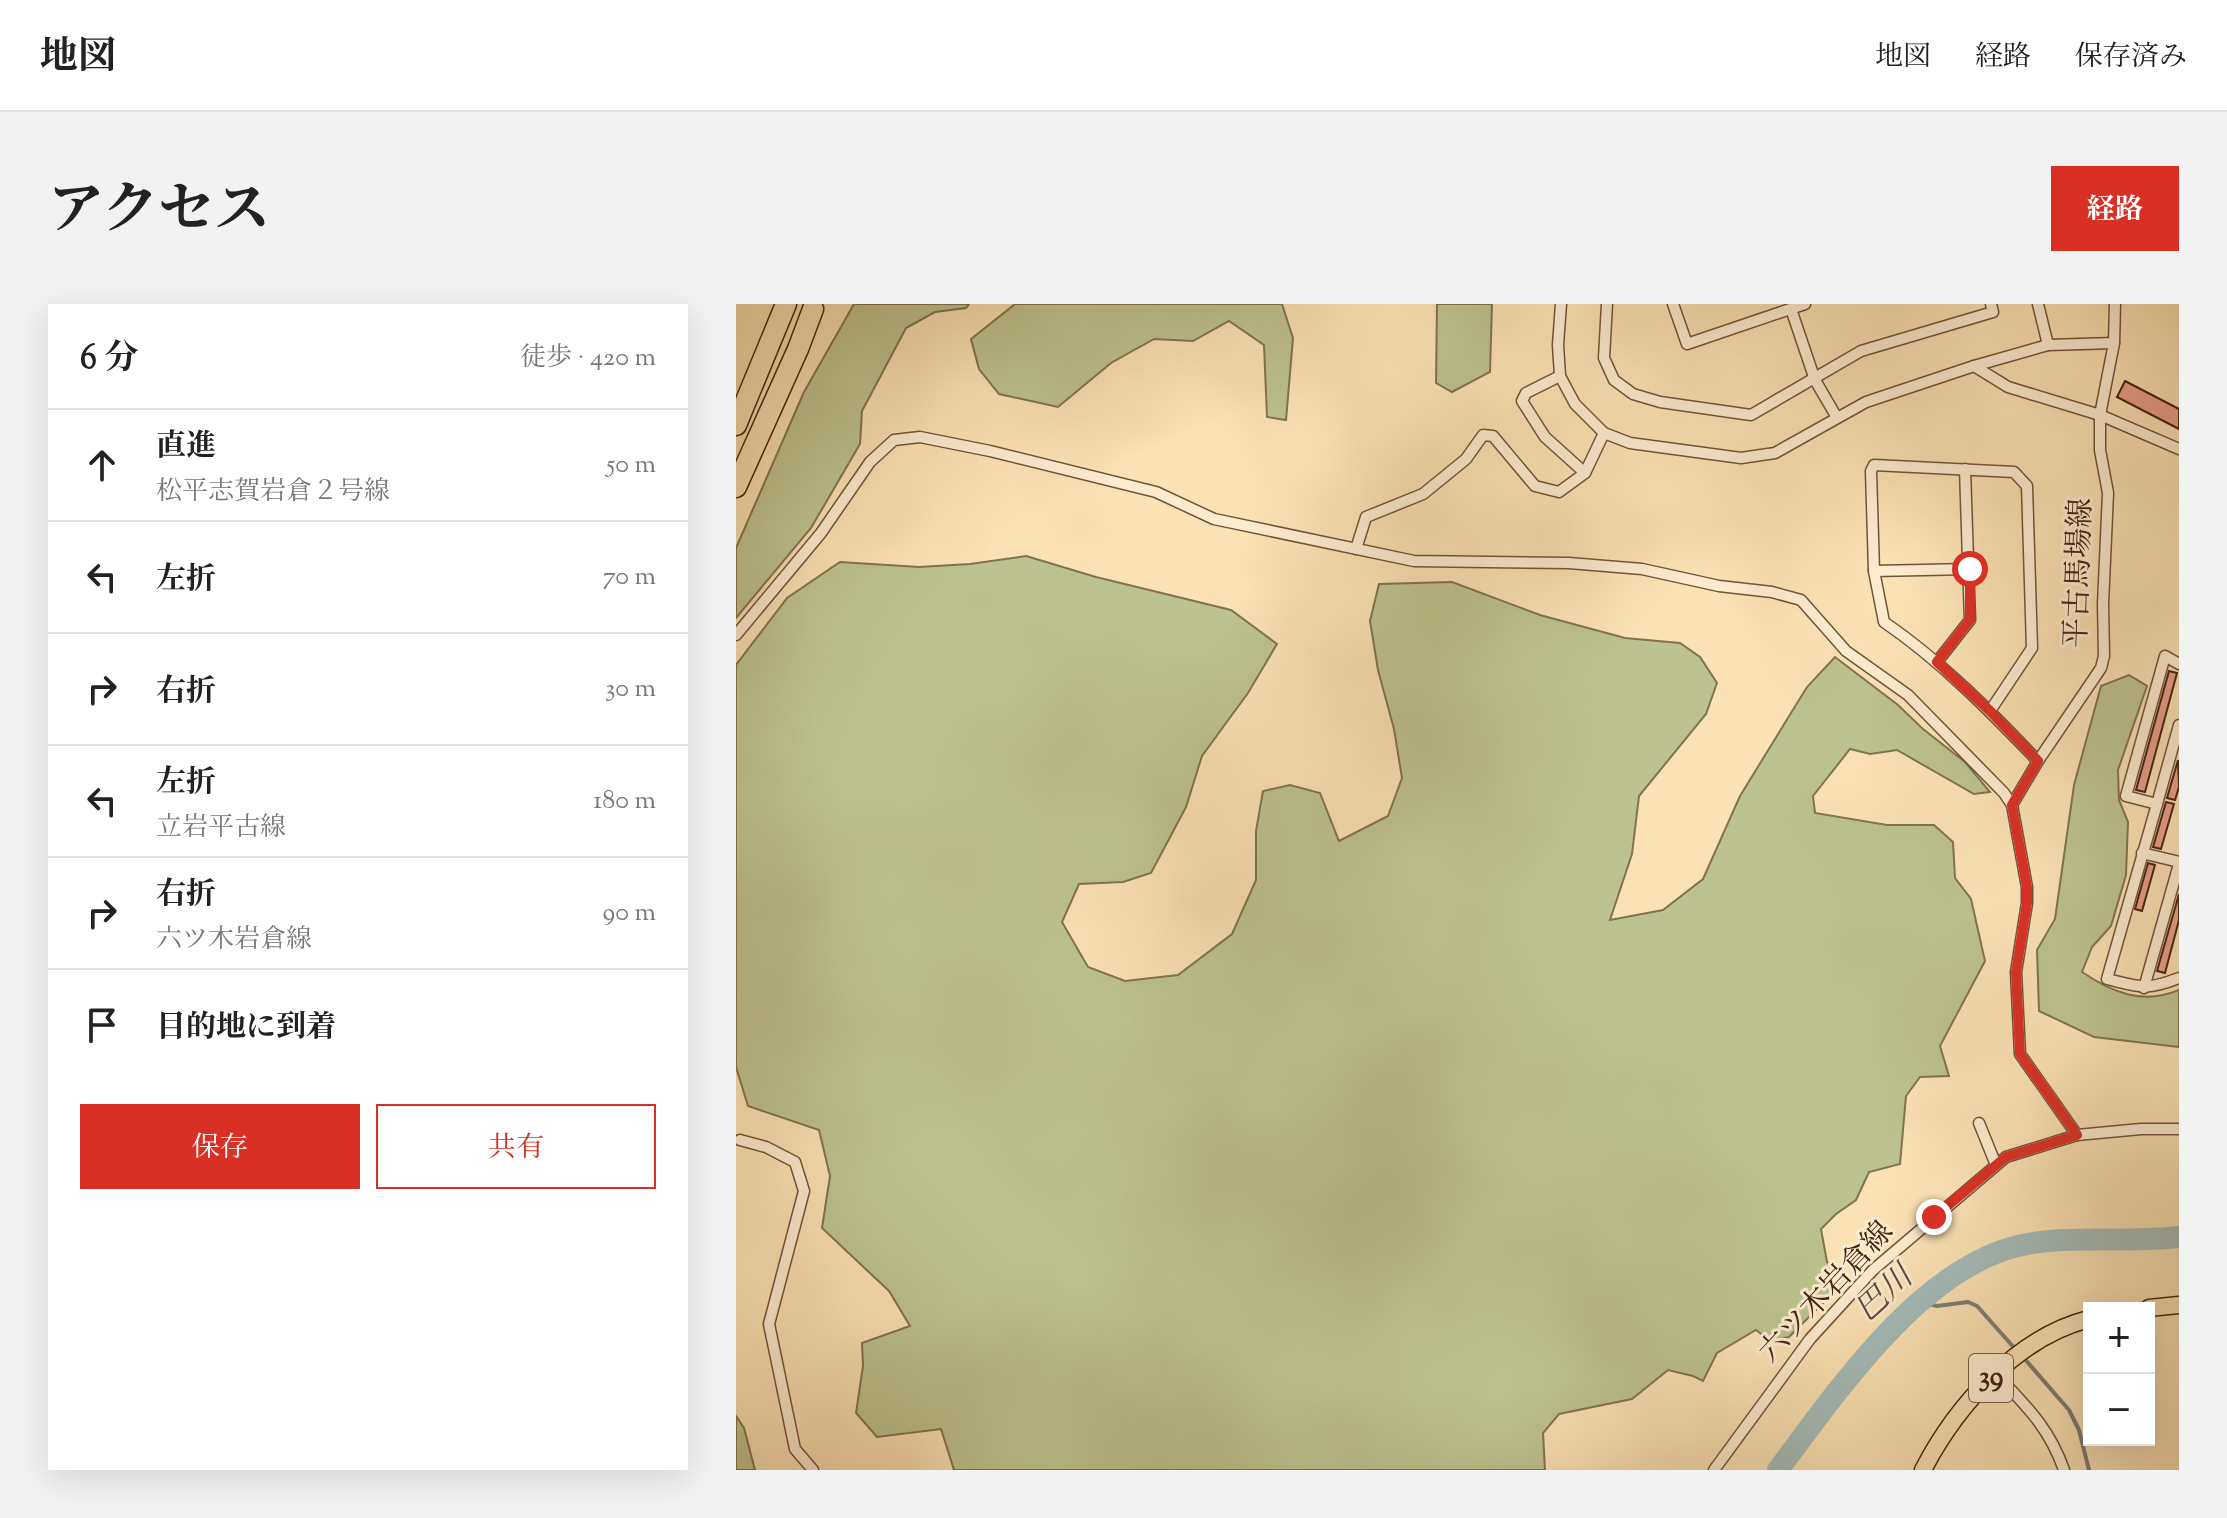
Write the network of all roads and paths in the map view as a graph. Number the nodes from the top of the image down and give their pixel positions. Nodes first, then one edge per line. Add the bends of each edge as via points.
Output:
1 (786, 304) edge
2 (1561, 304) edge
3 (1607, 304) edge
4 (1673, 304) edge
5 (1805, 304) edge
6 (1991, 304) edge
7 (2038, 304) edge
8 (2115, 304) edge
9 (813, 309) dead end
10 (1791, 309) junction
11 (2114, 343) junction
12 (2048, 345) junction
13 (1974, 366) junction
14 (1560, 376) junction
15 (1815, 380) junction
16 (2100, 415) junction
17 (1836, 416) junction
18 (736, 425) edge
19 (1604, 433) junction
20 (2179, 449) edge
21 (1965, 469) junction
22 (1585, 473) junction
23 (736, 487) edge
24 (1356, 549) junction
25 (1970, 569) junction
26 (1874, 571) junction
27 (736, 635) edge
28 (1937, 662) junction
29 (2179, 664) edge
30 (1990, 711) junction
31 (2179, 725) edge
32 (2038, 761) junction
33 (2157, 804) junction
34 (2012, 805) junction
35 (2142, 853) junction
36 (2179, 863) edge
37 (2179, 978) edge
38 (2144, 988) junction
39 (1979, 1123) dead end
40 (2179, 1129) edge
41 (2077, 1135) junction
42 (740, 1140) dead end
43 (1996, 1165) junction
44 (2179, 1305) edge
45 (2155, 1307) edge
46 (2083, 1322) edge
47 (1996, 1374) junction
48 (813, 1470) edge
49 (1714, 1470) edge
50 (1923, 1470) edge
51 (2064, 1470) edge

1 - 18 highway
2 - 14 street
3 - 15 street via 1604,358 1614,380 1633,394 1751,415
4 - 10 street via 1687,344
5 - 10 street
6 - 15 street via 1993,312 1861,351
7 - 12 street
8 - 11 street, 平古馬場線
9 - 23 highway
10 - 15 street
11 - 12 street
11 - 16 street, 平古馬場線
12 - 13 street
13 - 16 street via 2008,387
13 - 17 street
14 - 19 street via 1582,414
14 - 22 street via 1526,393 1522,401 1545,437
15 - 17 street
16 - 20 street
16 - 32 street, 平古馬場線 via 2108,493 2104,656
17 - 19 street via 1775,453 1758,457 1630,443
19 - 22 street
21 - 25 street
21 - 26 street via 1874,465
21 - 30 street via 2014,472 2027,486 2032,648
22 - 24 street via 1559,492 1540,489 1493,436 1483,435 1466,459 1423,494 1366,517
24 - 27 street via 1214,519 1156,492 990,451 920,437 894,440 870,462 821,533
24 - 34 street via 1414,561 1642,569 1801,600 1846,651 1908,695
25 - 26 street
25 - 28 street via 1970,620
26 - 28 street via 1884,622
28 - 30 street
29 - 33 street via 2165,656 2126,796
30 - 32 street
31 - 33 street
32 - 34 street, 平古馬場線
33 - 35 street
34 - 41 street via 2027,887 2016,972 2020,1054
35 - 36 street
35 - 38 street via 2107,979
36 - 38 street
37 - 38 street
39 - 43 street
40 - 41 street, 六ツ木岩倉線
41 - 43 street, 六ツ木岩倉線 via 2006,1157
42 - 48 street via 795,1162 804,1191 769,1324 795,1449
43 - 49 street, 六ツ木岩倉線 via 1873,1270 1810,1339
44 - 45 main road
46 - 47 main road, 39 via 2034,1343
47 - 50 main road, 39 via 1956,1415
47 - 51 street via 2038,1419

